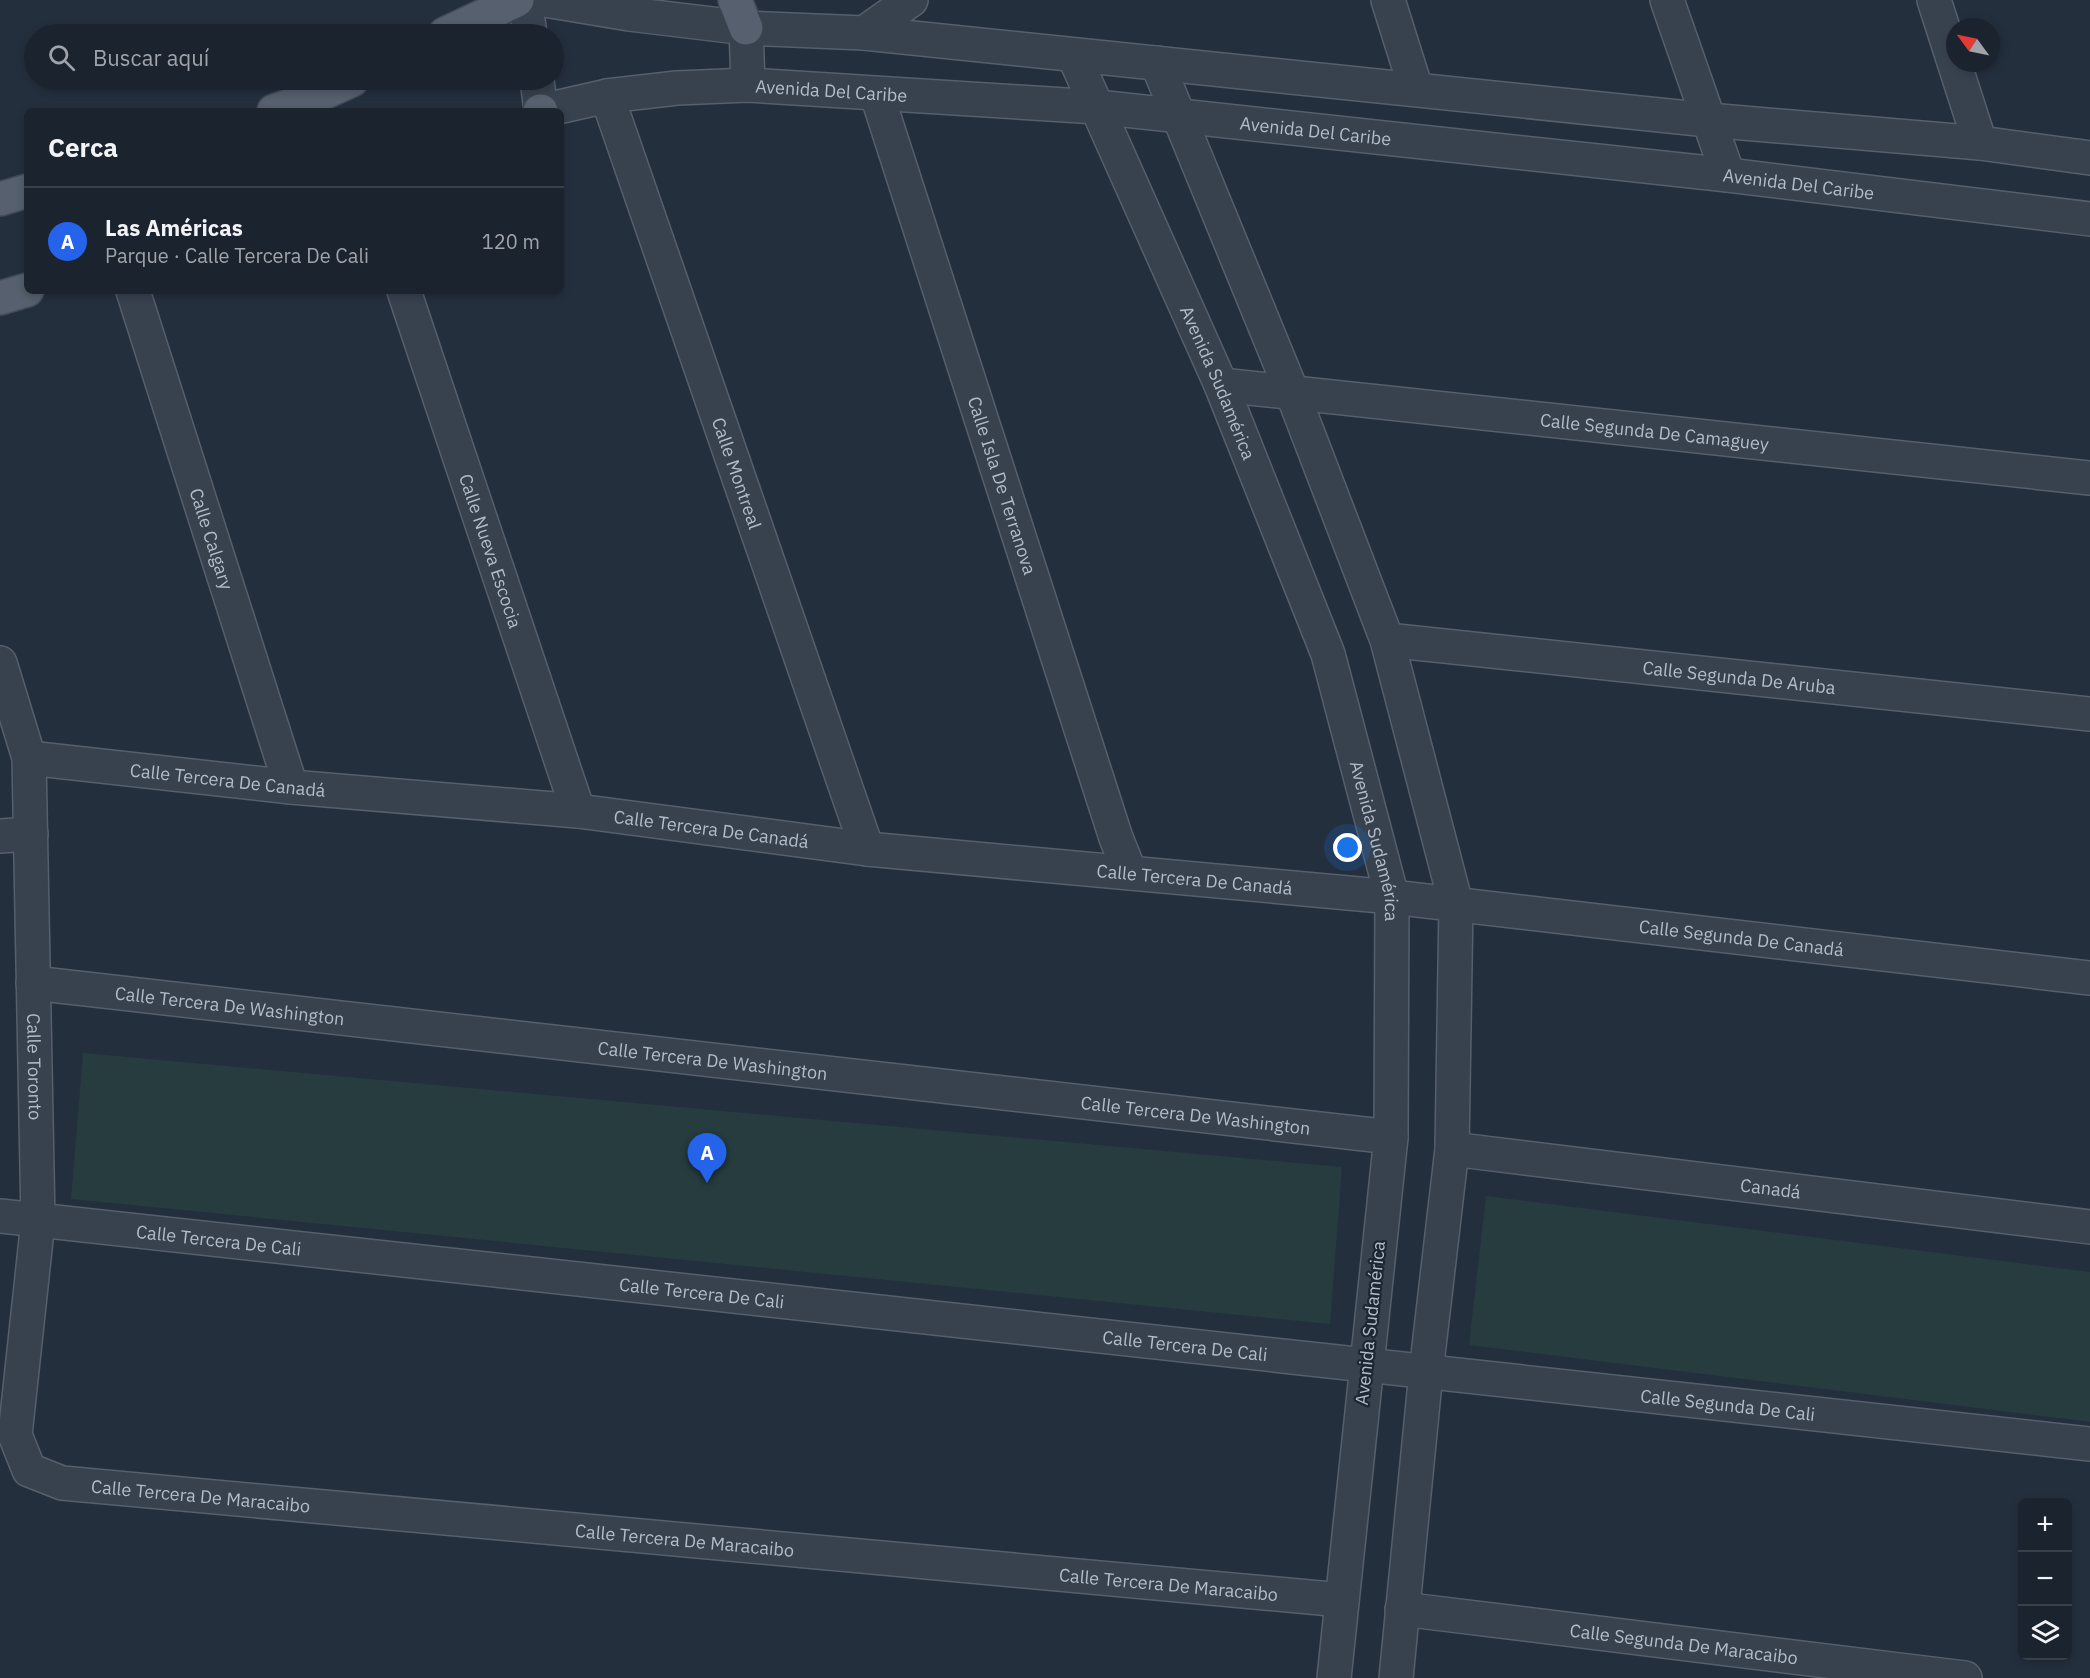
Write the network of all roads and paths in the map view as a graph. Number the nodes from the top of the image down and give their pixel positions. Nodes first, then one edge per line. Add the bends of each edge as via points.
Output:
1 (517, 0) edge
2 (525, 0) edge
3 (545, 0) edge
4 (911, 0) edge
5 (1388, 0) edge
6 (1667, 0) edge
7 (1934, 0) edge
8 (740, 14) edge
9 (466, 24) edge
10 (529, 24) edge
11 (864, 33) junction
12 (1074, 56) junction
13 (1157, 63) junction
14 (748, 86) junction
15 (1416, 89) junction
16 (330, 90) edge
17 (538, 90) edge
18 (877, 95) junction
19 (607, 96) junction
20 (1097, 107) junction
21 (283, 108) edge
22 (541, 108) edge
23 (554, 108) edge
24 (1180, 117) junction
25 (1708, 120) junction
26 (1980, 143) junction
27 (2090, 158) edge
28 (1728, 175) junction
29 (24, 192) edge
30 (0, 199) edge
31 (2090, 219) edge
32 (24, 292) edge
33 (134, 294) edge
34 (405, 294) edge
35 (0, 298) edge
36 (1221, 385) junction
37 (1292, 392) junction
38 (2090, 477) edge
39 (1387, 640) junction
40 (0, 663) edge
41 (2090, 714) edge
42 (29, 758) junction
43 (291, 787) junction
44 (578, 811) junction
45 (15, 835) edge
46 (867, 849) junction
47 (1130, 873) junction
48 (1392, 897) junction
49 (1456, 904) junction
50 (2090, 978) edge
51 (33, 983) junction
52 (1391, 1137) junction
53 (1452, 1149) junction
54 (0, 1216) edge
55 (38, 1221) junction
56 (2090, 1227) edge
57 (1365, 1364) junction
58 (1426, 1372) junction
59 (2090, 1444) edge
60 (29, 1470) joint
61 (1342, 1600) junction
62 (1402, 1609) junction
63 (1334, 1678) edge
64 (1396, 1678) edge
65 (1965, 1678) edge

1 - 9 main road
2 - 10 street
3 - 8 street via 629,14
4 - 11 street
5 - 15 street
6 - 25 street
7 - 26 street
8 - 11 street
8 - 14 street
11 - 12 street
12 - 13 street
12 - 20 street, Avenida Sudamérica
13 - 15 street
13 - 24 street
14 - 18 street, Avenida Del Caribe
14 - 19 street, Avenida Del Caribe via 677,88
15 - 25 street
16 - 21 main road
17 - 22 street
18 - 20 street, Avenida Del Caribe
18 - 47 street, Calle Isla De Terranova
19 - 23 street, Avenida Del Caribe
19 - 46 street, Calle Montreal
20 - 24 street, Avenida Del Caribe
20 - 36 street, Avenida Sudamérica
24 - 28 street, Avenida Del Caribe
24 - 37 street
25 - 26 street
25 - 28 street
26 - 27 street
28 - 31 street, Avenida Del Caribe
29 - 30 main road
32 - 35 main road
33 - 43 street, Calle Calgary
34 - 44 street, Calle Nueva Escocia
36 - 37 street, Calle Segunda De Camaguey
36 - 48 street, Avenida Sudamérica via 1328,654
37 - 38 street, Calle Segunda De Camaguey
37 - 39 street
39 - 41 street, Calle Segunda De Aruba
39 - 49 street
40 - 42 street, Calle Toronto
42 - 43 street, Calle Tercera De Canadá
42 - 45 street, Calle Toronto
43 - 44 street, Calle Tercera De Canadá
44 - 46 street, Calle Tercera De Canadá
45 - 51 street, Calle Toronto
46 - 47 street, Calle Tercera De Canadá
47 - 48 street, Calle Tercera De Canadá
48 - 49 street, Calle Segunda De Canadá
48 - 52 street, Avenida Sudamérica
49 - 50 street, Calle Segunda De Canadá
49 - 53 street
51 - 52 street, Calle Tercera De Washington
51 - 55 street, Calle Toronto
52 - 57 street, Avenida Sudamérica
53 - 56 street, Canadá
53 - 58 street
54 - 55 street, Calle Tercera De Cali
55 - 57 street, Calle Tercera De Cali
55 - 60 street, Calle Toronto via 15,1435
57 - 58 street, Calle Segunda De Cali
57 - 61 street, Avenida Sudamérica
58 - 59 street, Calle Segunda De Cali
58 - 62 street
60 - 61 street, Calle Tercera De Maracaibo via 62,1483
61 - 63 street, Avenida Sudamérica
62 - 64 street
62 - 65 street, Calle Segunda De Maracaibo

